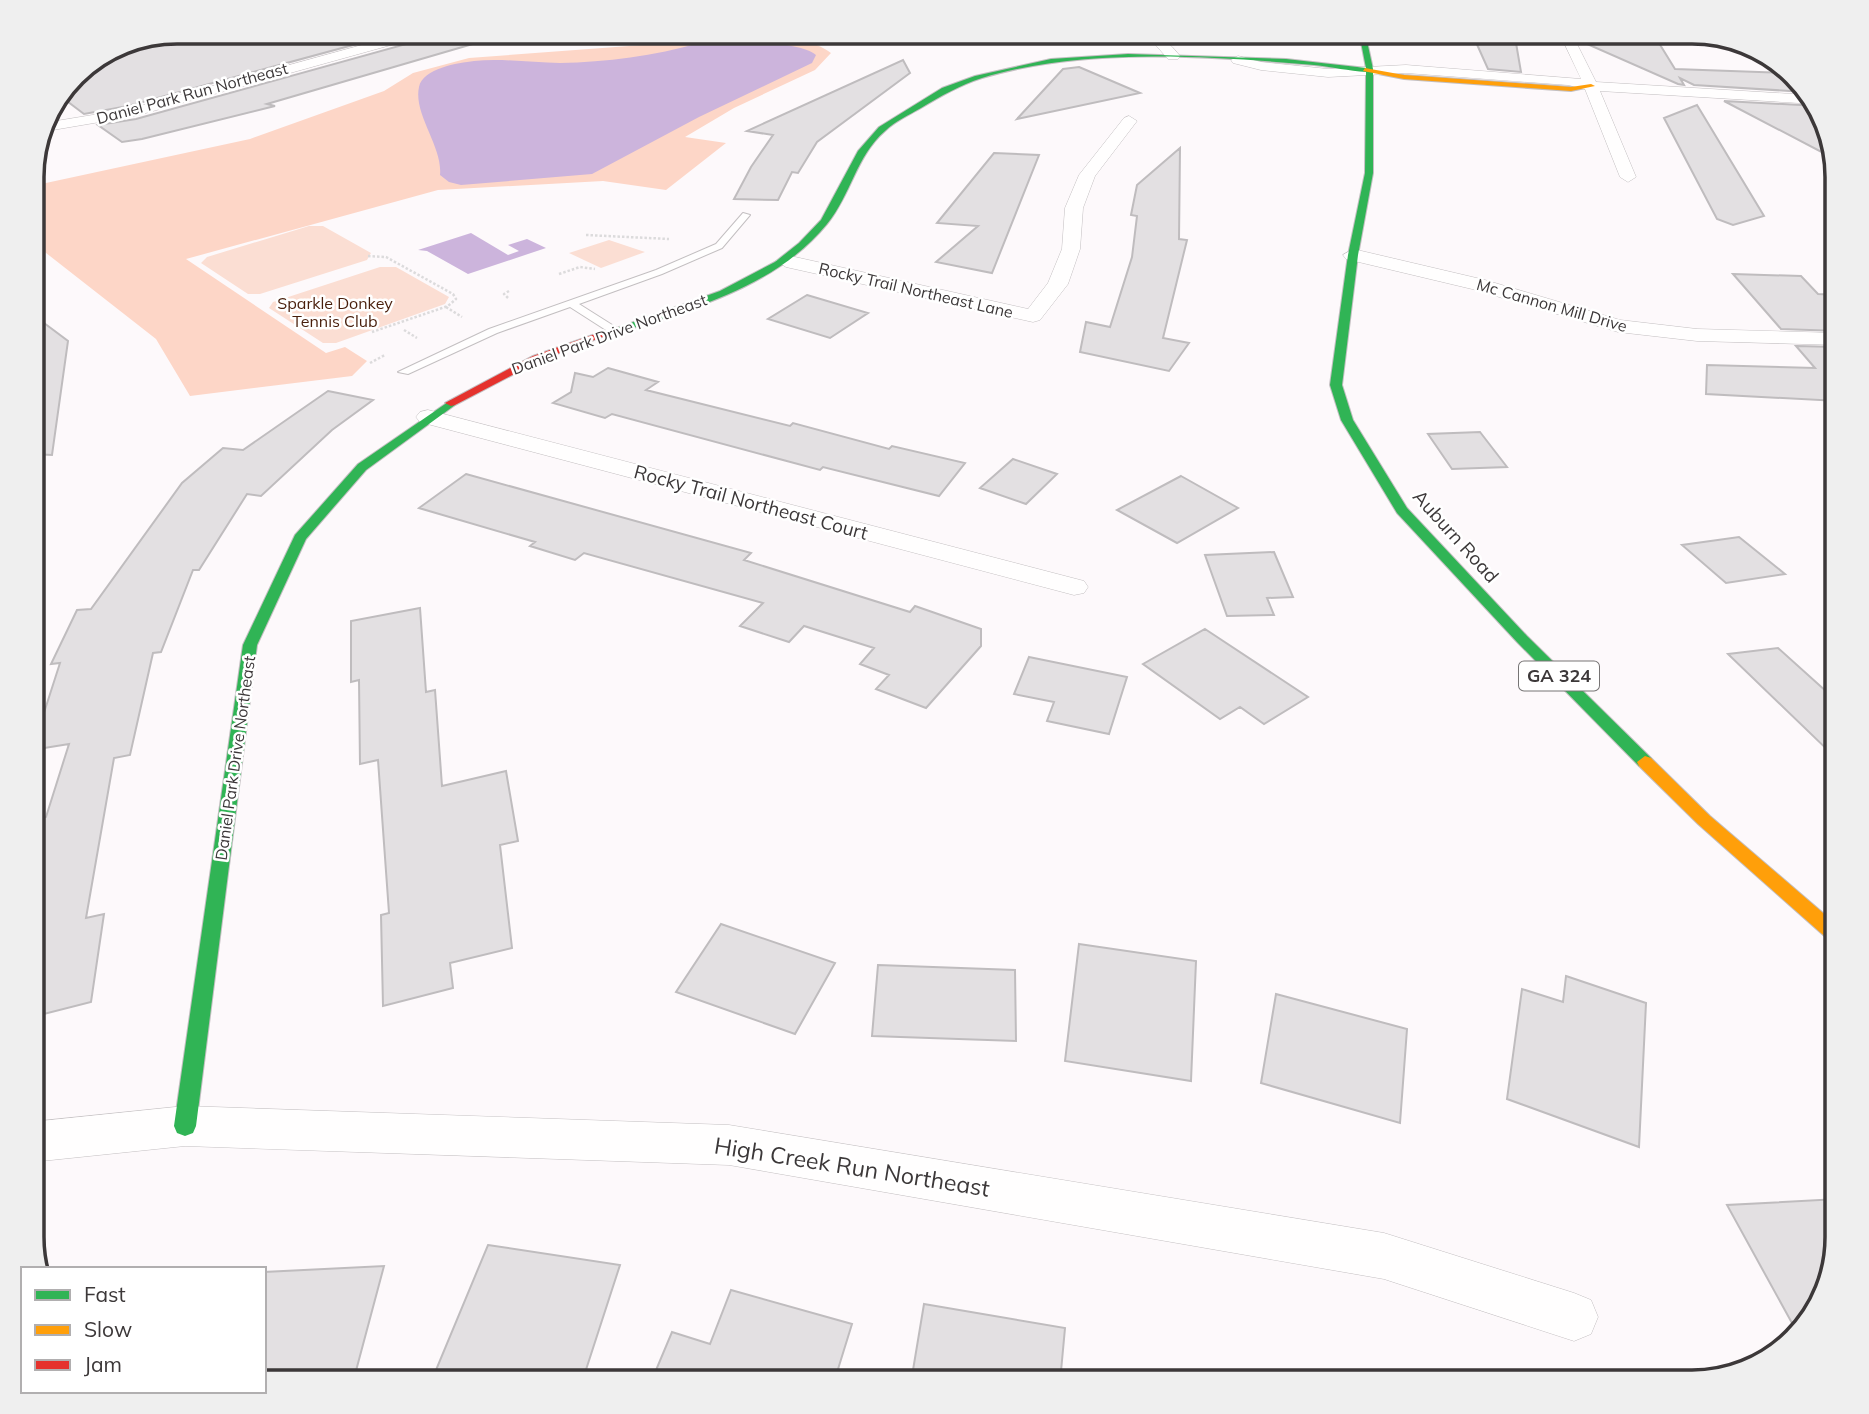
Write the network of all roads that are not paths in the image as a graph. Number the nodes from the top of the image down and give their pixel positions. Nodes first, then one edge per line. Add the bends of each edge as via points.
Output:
1 (379, 44) edge
2 (1162, 44) edge
3 (1365, 44) edge
4 (1571, 44) edge
5 (1173, 56) junction
6 (1370, 69) junction
7 (1591, 86) junction
8 (1800, 99) edge
9 (1129, 121) dead end
10 (54, 126) edge
11 (1628, 177) dead end
12 (746, 215) dead end
13 (1353, 255) junction
14 (786, 261) junction
15 (570, 303) junction
16 (612, 330) junction
17 (1825, 339) edge
18 (404, 372) dead end
19 (428, 417) junction
20 (1074, 587) dead end
21 (1825, 925) edge
22 (184, 1126) junction
23 (44, 1141) edge
24 (1574, 1317) dead end

1 - 10 street, Daniel Park Run Northeast via 130,113
2 - 5 street
3 - 6 street, Auburn Road / GA 324
4 - 7 street
5 - 6 street, Daniel Park Drive Northeast
5 - 14 street, Daniel Park Drive Northeast via 1035,65 946,90 883,128 860,151 825,221
6 - 7 street, Daniel Park Drive Northeast via 1404,77 1571,89
6 - 13 street, Auburn Road / GA 324 via 1369,173
7 - 8 street
7 - 11 street
9 - 14 street, Rocky Trail Northeast Lane via 1087,175 1074,208 1071,249 1058,284 1032,316
12 - 15 lane via 719,246
13 - 17 street, Mc Cannon Mill Drive via 1478,284 1618,326 1697,335
13 - 21 street, Auburn Road / GA 324 via 1336,386 1347,420 1402,510 1522,639 1704,820
14 - 16 street, Daniel Park Drive Northeast via 743,285
15 - 16 lane
15 - 18 lane via 493,331
16 - 19 street, Daniel Park Drive Northeast via 537,358
19 - 20 street, Rocky Trail Northeast Court
19 - 22 street, Daniel Park Drive Northeast via 362,467 300,538 250,645
22 - 23 street, High Creek Run Northeast
22 - 24 street, High Creek Run Northeast via 729,1144 1384,1256

